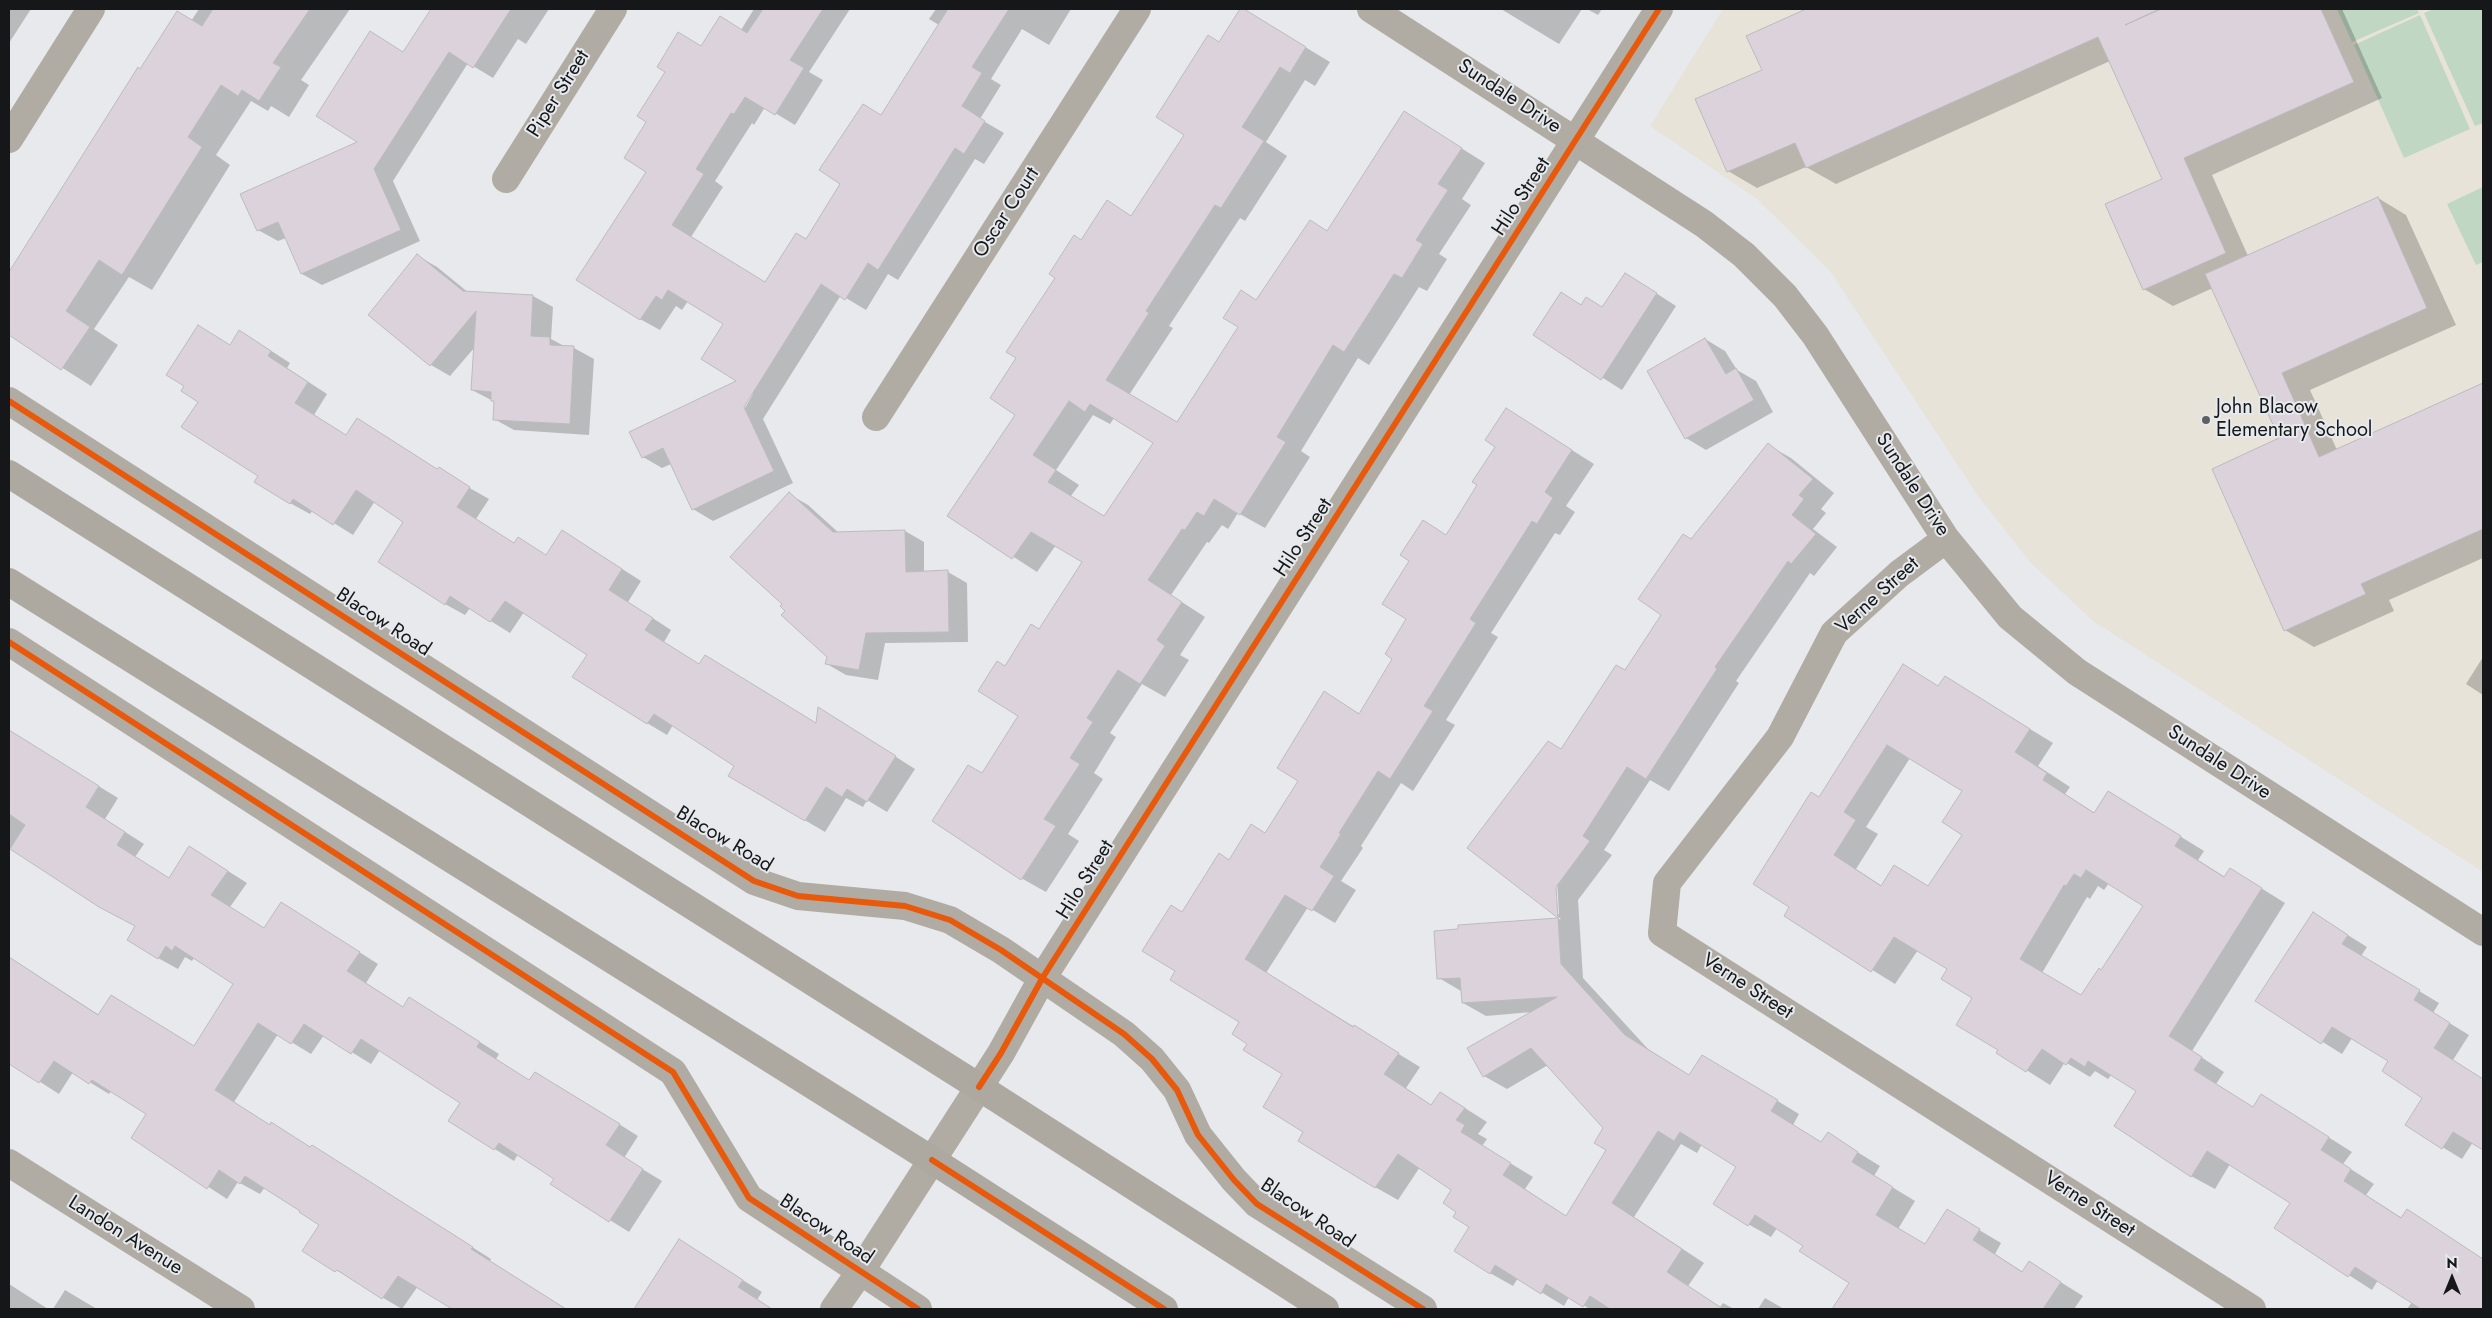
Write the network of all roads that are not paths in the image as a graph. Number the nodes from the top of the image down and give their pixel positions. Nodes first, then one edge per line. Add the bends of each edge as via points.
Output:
1 (91, 9) edge
2 (613, 9) edge
3 (1137, 9) edge
4 (1371, 9) edge
5 (1660, 9) edge
6 (9, 139) edge
7 (1577, 141) junction
8 (506, 179) dead end
9 (9, 401) edge
10 (876, 417) dead end
11 (9, 474) edge
12 (1946, 539) junction
13 (9, 582) edge
14 (9, 642) edge
15 (2483, 932) edge
16 (1043, 977) junction
17 (979, 1087) junction
18 (932, 1160) junction
19 (9, 1163) edge
20 (860, 1272) junction
21 (241, 1309) edge
22 (834, 1309) edge
23 (918, 1309) edge
24 (1164, 1309) edge
25 (1325, 1309) edge
26 (1423, 1309) edge
27 (2252, 1309) edge

1 - 6 street
2 - 8 street, Piper Street
3 - 10 street, Oscar Court
4 - 7 street, Sundale Drive
5 - 7 street, Hilo Street
7 - 12 street, Sundale Drive via 1704,224 1744,255 1785,296 1815,335
7 - 16 street, Hilo Street
9 - 16 street, Blacow Road via 754,881 798,896 905,906 950,920
11 - 17 main road
12 - 15 street, Sundale Drive via 2010,617 2077,672
12 - 27 street, Verne Street via 1899,574 1834,633 1780,737 1667,883 1662,933
13 - 18 main road
14 - 20 street, Blacow Road via 673,1072 749,1198
16 - 17 street, Hilo Street
16 - 26 street, Blacow Road via 1124,1034 1152,1059 1177,1090 1198,1135 1258,1204
17 - 18 street, Hilo Street
17 - 25 main road
18 - 20 street, Hilo Street
18 - 24 main road
19 - 21 street, Landon Avenue
20 - 22 street, Hilo Street
20 - 23 street, Blacow Road

